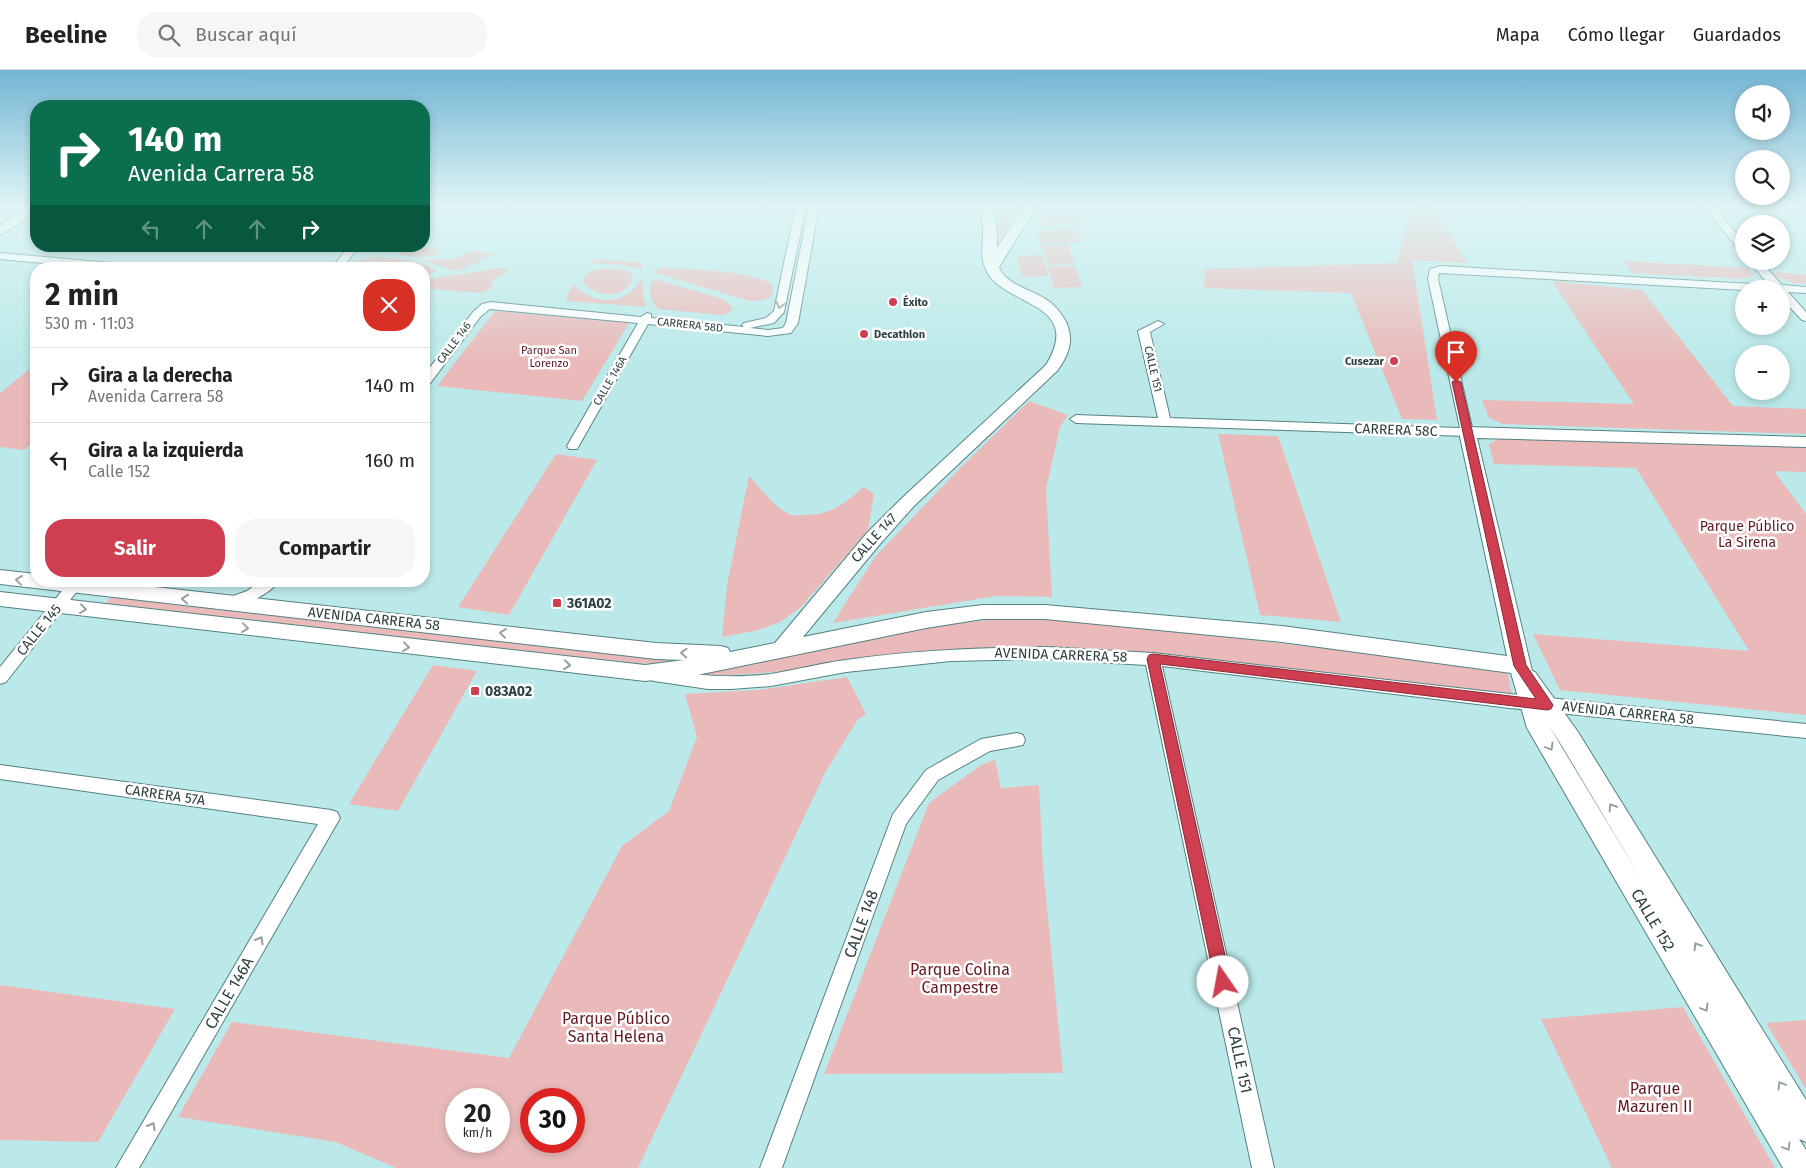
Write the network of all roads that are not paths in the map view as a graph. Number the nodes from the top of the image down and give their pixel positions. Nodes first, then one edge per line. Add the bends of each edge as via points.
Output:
1 (14, 257) edge
2 (790, 257) edge
3 (804, 257) edge
4 (992, 257) edge
5 (998, 257) edge
6 (66, 262) edge
7 (992, 267) junction
8 (1762, 270) edge
9 (1771, 280) edge
10 (1735, 286) edge
11 (1790, 289) edge
12 (1806, 290) edge
13 (1790, 301) edge
14 (486, 306) joint
15 (1806, 318) edge
16 (646, 319) junction
17 (1158, 324) dead end
18 (430, 375) edge
19 (1076, 419) dead end
20 (1165, 422) junction
21 (1467, 432) junction
22 (1806, 442) edge
23 (573, 446) dead end
24 (0, 577) edge
25 (30, 580) edge
26 (74, 587) edge
27 (98, 587) edge
28 (263, 587) edge
29 (272, 587) edge
30 (0, 599) edge
31 (226, 604) junction
32 (58, 606) junction
33 (277, 609) junction
34 (782, 648) junction
35 (748, 656) junction
36 (1153, 659) junction
37 (1520, 666) junction
38 (645, 674) junction
39 (0, 678) edge
40 (1539, 704) junction
41 (1806, 731) edge
42 (1017, 740) dead end
43 (0, 772) edge
44 (331, 818) joint
45 (1806, 1126) edge
46 (127, 1168) edge
47 (771, 1168) edge
48 (1263, 1168) edge
49 (1800, 1168) edge

1 - 6 street
2 -> 16 street, CARRERA 58D via 779,312 770,321 747,325
3 - 16 street, CARRERA 58D via 792,323 787,331 768,333
4 - 7 main road
5 - 7 main road
7 - 34 main road, CALLE 147 via 996,275 1054,312 1065,341 1062,351 1052,368 1016,391 976,437 873,539
8 - 9 street
10 - 21 street, CALLE 152 via 1447,268 1434,271 1433,279
11 - 12 street
13 - 15 street
14 - 16 street, CARRERA 58D
14 - 18 street, CALLE 146
16 - 23 street, CALLE 146A
17 - 20 street, CALLE 151 via 1144,331
19 - 20 street, CARRERA 58C
20 - 21 street, CARRERA 58C
21 - 22 main road, CARRERA 58C
21 - 37 main road, CALLE 152
25 -> 24 main road, AVENIDA CARRERA 58
26 - 32 street, CALLE 145
31 -> 27 main road, AVENIDA CARRERA 58
28 - 31 street via 252,595
29 - 33 street via 271,596
30 - 32 main road, AVENIDA CARRERA 58
31 - 33 main road, AVENIDA CARRERA 58
32 -> 38 main road, AVENIDA CARRERA 58
32 - 39 street, CALLE 145
35 -> 33 main road, AVENIDA CARRERA 58 via 656,651
34 - 35 main road, AVENIDA CARRERA 58
34 - 37 main road, AVENIDA CARRERA 58 via 961,614 1005,611 1282,634
35 - 38 main road, AVENIDA CARRERA 58
36 - 38 street, AVENIDA CARRERA 58 via 1047,653 951,655 731,683
36 - 40 street, AVENIDA CARRERA 58
36 - 48 street, CALLE 151
37 - 40 main road, CALLE 152
40 - 41 street, AVENIDA CARRERA 58
45 -> 40 main road, CALLE 152 via 1686,927
40 -> 49 main road, CALLE 152 via 1535,722
42 - 47 street, CALLE 148 via 987,744 932,775 899,820
43 - 44 street, CARRERA 57A
46 -> 44 street, CALLE 146A

